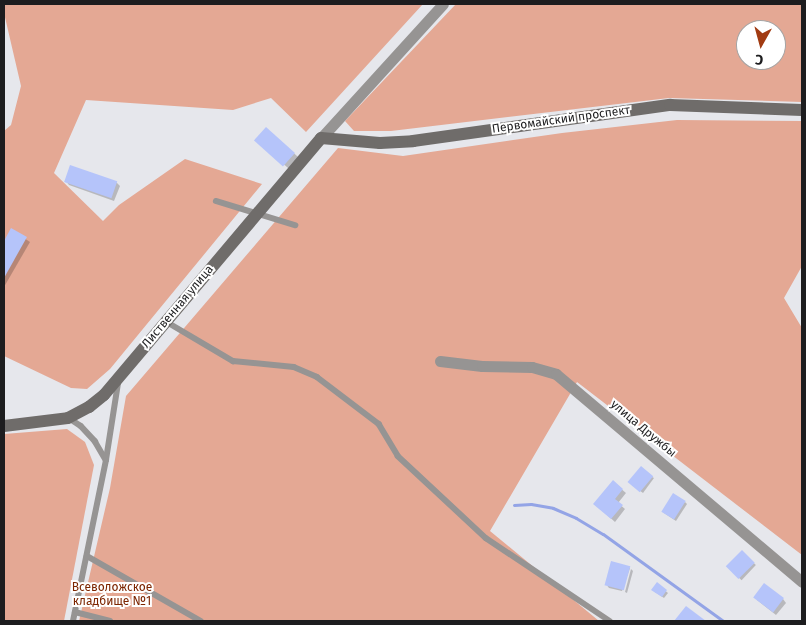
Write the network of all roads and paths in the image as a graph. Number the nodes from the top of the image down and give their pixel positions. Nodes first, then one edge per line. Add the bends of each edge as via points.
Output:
1 (443, 4) edge
2 (802, 110) edge
3 (321, 138) junction
4 (216, 201) dead end
5 (256, 215) junction
6 (295, 226) dead end
7 (165, 321) junction
8 (440, 361) dead end
9 (118, 380) junction
10 (68, 418) junction
11 (4, 426) edge
12 (106, 460) junction
13 (87, 556) junction
14 (802, 581) edge
15 (76, 612) junction
16 (73, 621) edge
17 (110, 621) edge
18 (201, 621) edge
19 (610, 621) edge

1 - 3 street
2 - 3 street, Первомайский проспект via 670,106 413,141 380,143
3 - 5 street, Лиственная улица
4 - 5 lane
5 - 6 lane
5 - 7 street, Лиственная улица
7 - 9 street, Лиственная улица
7 - 19 lane via 233,361 294,367 317,377 379,424 398,456 486,538
8 - 14 street, улица Дружбы via 482,366 532,366 556,374
9 - 10 street, Лиственная улица via 89,407
9 - 12 lane
10 - 11 street, Лиственная улица
10 - 12 lane via 95,441
12 - 13 lane
13 - 15 lane
13 - 18 lane
15 - 16 lane
15 - 17 lane

